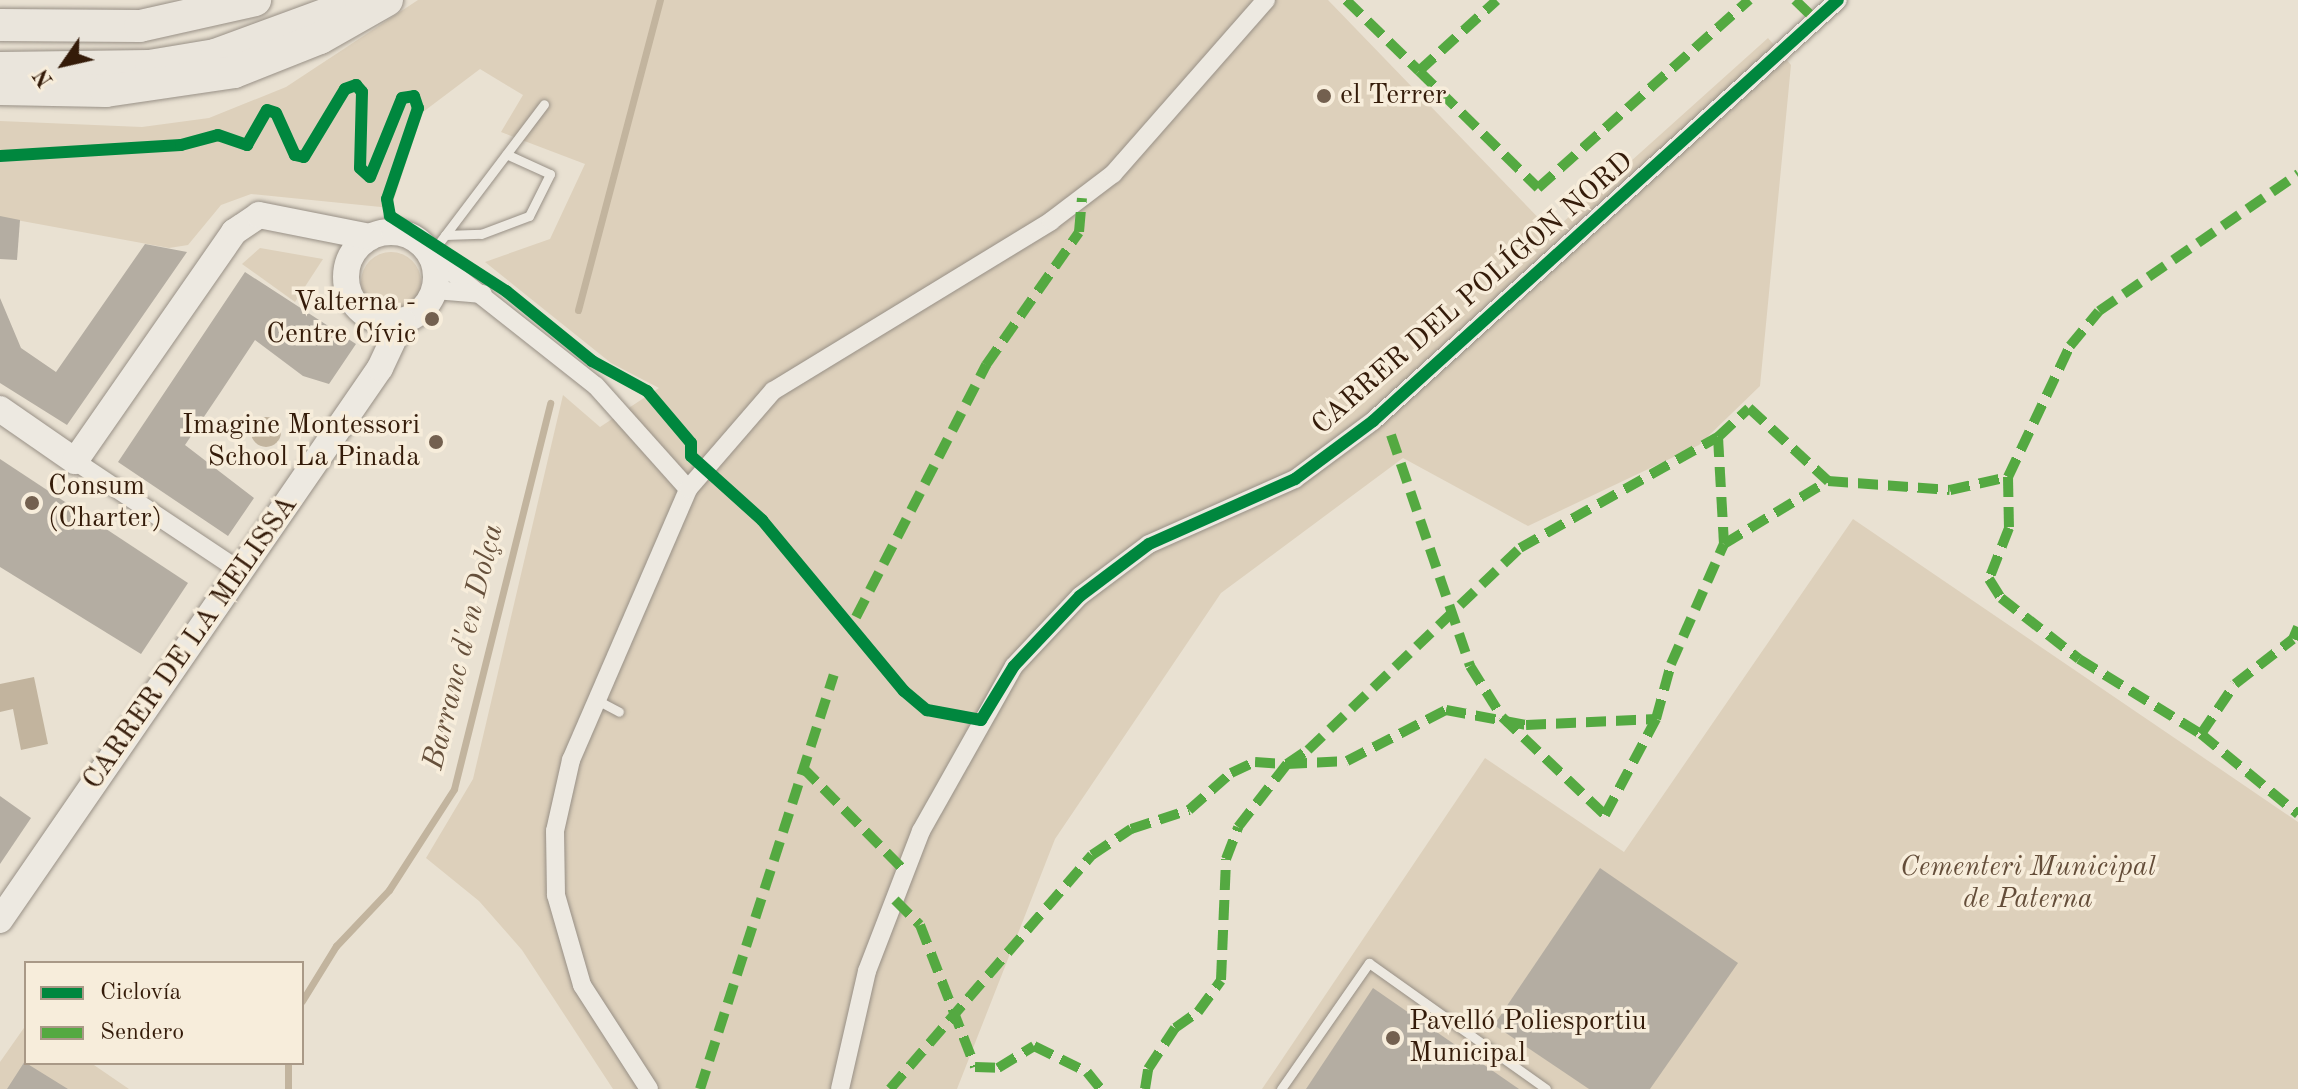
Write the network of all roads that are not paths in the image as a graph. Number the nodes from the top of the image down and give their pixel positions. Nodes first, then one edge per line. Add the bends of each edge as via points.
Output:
1 (255, 0) edge
2 (359, 0) edge
3 (387, 0) edge
4 (1266, 0) edge
5 (1838, 0) edge
6 (0, 25) edge
7 (0, 66) edge
8 (0, 89) edge
9 (544, 104) dead end
10 (506, 154) junction
11 (370, 237) junction
12 (438, 245) junction
13 (435, 290) junction
14 (483, 294) junction
15 (402, 321) junction
16 (0, 409) edge
17 (75, 461) junction
18 (688, 489) junction
19 (240, 571) junction
20 (595, 699) junction
21 (619, 712) dead end
22 (0, 920) edge
23 (649, 1089) edge
24 (840, 1089) edge
25 (1281, 1089) edge
26 (1546, 1089) edge

1 - 6 highway via 140,26
2 - 7 main road via 215,53 149,64
3 - 8 highway via 320,38 234,72 106,91
4 - 18 street via 1113,174 1051,221 773,391
5 - 24 street, CARRER DEL POLÍGON NORD via 1373,421 1295,479 1149,544 1080,596 1014,666 921,831 867,971
9 - 10 lane
10 - 12 lane
10 - 12 lane via 550,174 529,216
11 - 12 street via 397,232
11 - 15 street via 350,257 346,286 373,319
11 - 17 street via 259,215 234,232
12 - 13 street
12 - 14 street
13 - 14 street
13 - 15 street via 423,310
14 - 18 street via 596,386
15 - 19 street, CARRER DE LA MELISSA via 380,368
16 - 17 street
17 - 19 street
18 - 20 street
19 - 22 street, CARRER DE LA MELISSA
20 - 21 lane
20 - 23 street via 571,760 555,831 556,895 582,985
25 - 26 lane via 1369,963

